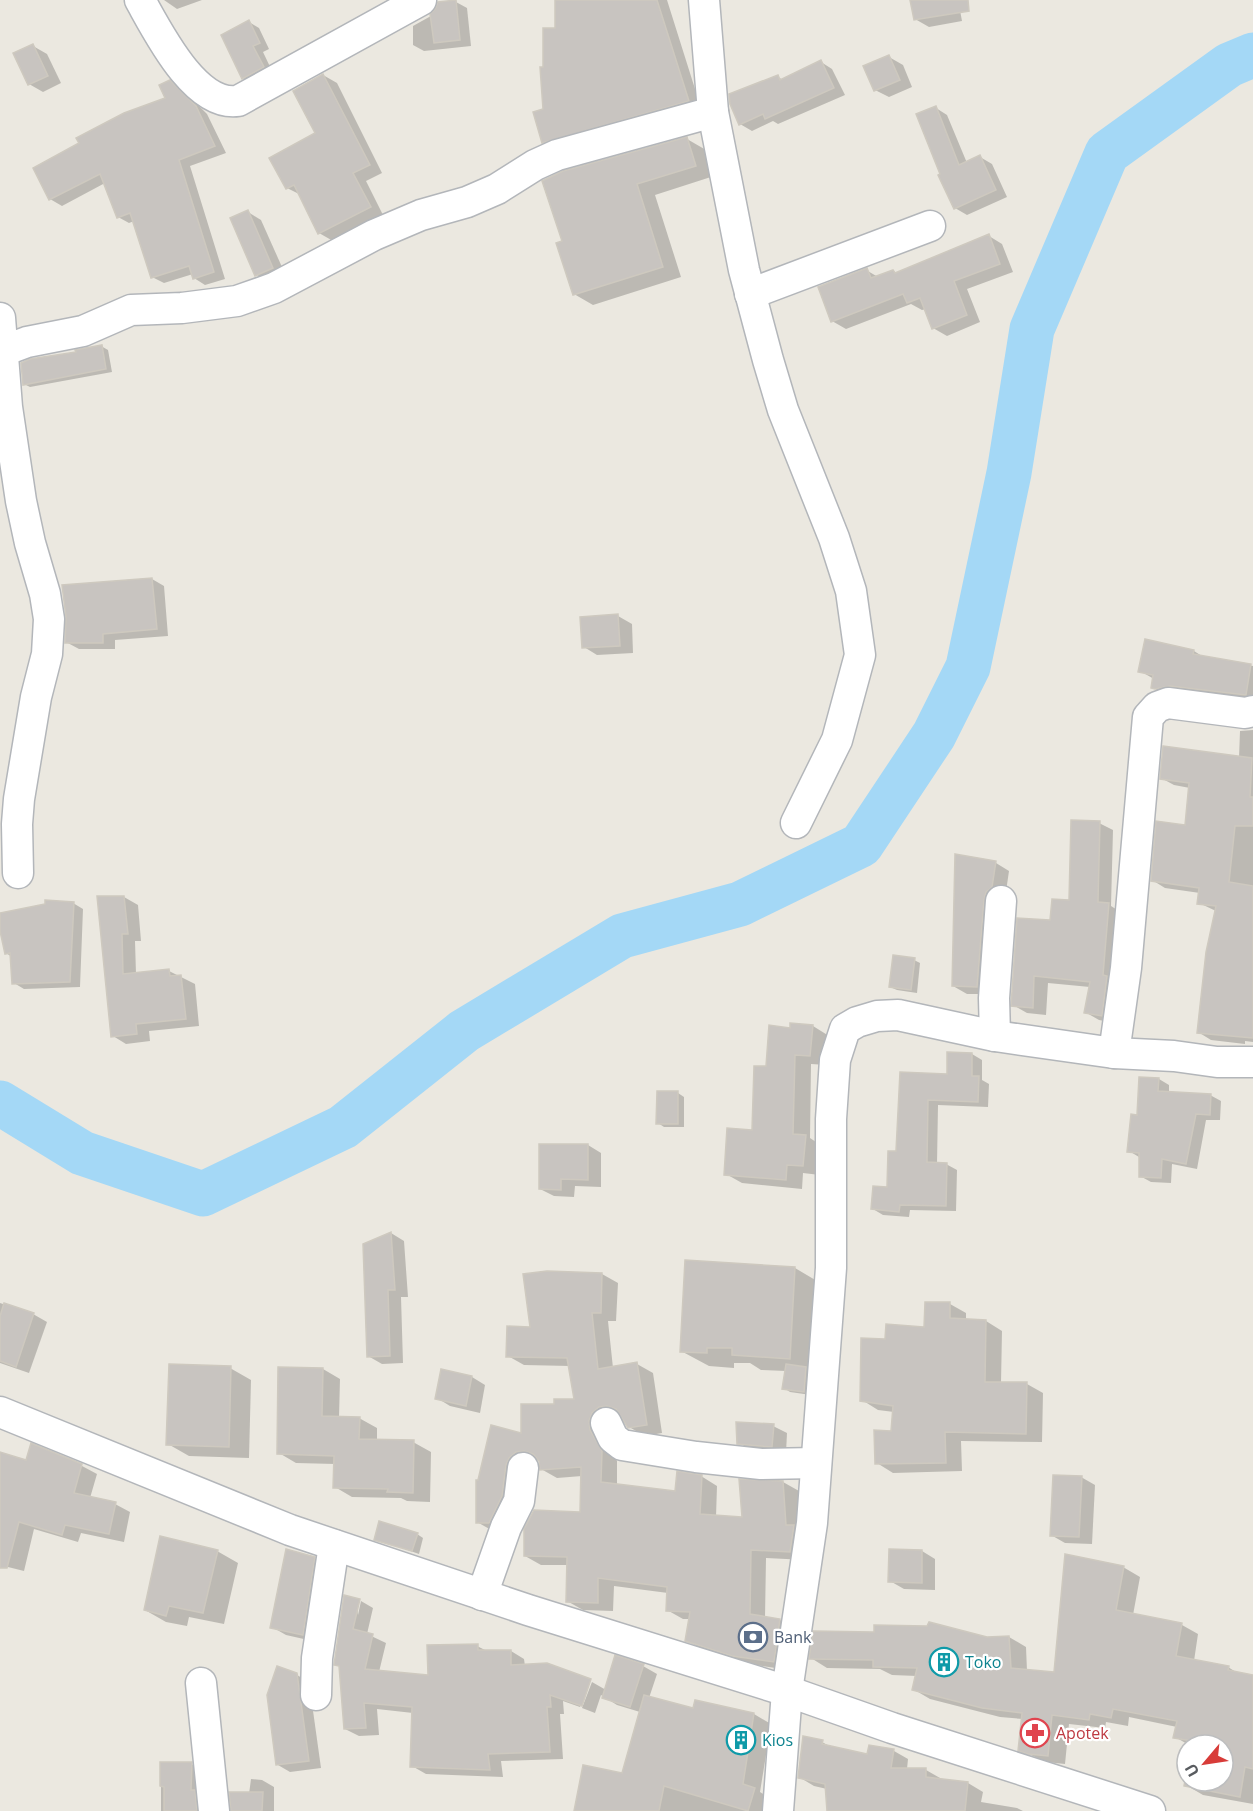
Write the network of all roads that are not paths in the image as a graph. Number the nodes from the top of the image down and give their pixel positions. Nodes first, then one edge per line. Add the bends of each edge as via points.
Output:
1 (140, 0) edge
2 (421, 0) edge
3 (704, 0) edge
4 (713, 112) junction
5 (930, 226) dead end
6 (750, 294) junction
7 (0, 318) edge
8 (2, 349) edge
9 (1253, 711) edge
10 (796, 823) dead end
11 (18, 873) dead end
12 (1001, 901) dead end
13 (995, 1036) junction
14 (1114, 1053) junction
15 (1253, 1062) edge
16 (0, 1412) edge
17 (606, 1423) dead end
18 (816, 1463) junction
19 (523, 1468) dead end
20 (334, 1545) junction
21 (482, 1595) junction
22 (201, 1683) dead end
23 (787, 1691) junction
24 (316, 1695) dead end
25 (214, 1811) edge
26 (778, 1811) edge
27 (1150, 1811) edge

1 - 2 street via 181,68 208,93 227,103 238,102
3 - 4 street
4 - 6 street
4 - 8 street via 557,154 497,189 421,215 274,288 237,301 131,310 83,331
5 - 6 street
6 - 10 street via 783,410 851,591 860,655 837,740
7 - 8 street
8 - 11 street via 21,501 49,619 47,654 36,698 17,824
9 - 14 street via 1168,704 1157,707 1148,717 1127,958
12 - 13 street
13 - 14 street
13 - 18 street via 898,1015 877,1016 845,1029 835,1060 831,1107 831,1268
14 - 15 street
16 - 20 street
17 - 18 street via 613,1438 622,1445 761,1464
18 - 23 street via 812,1523
19 - 21 street via 519,1501
20 - 21 street
20 - 24 street via 317,1658
21 - 23 street
22 - 25 street
23 - 26 street
23 - 27 street

